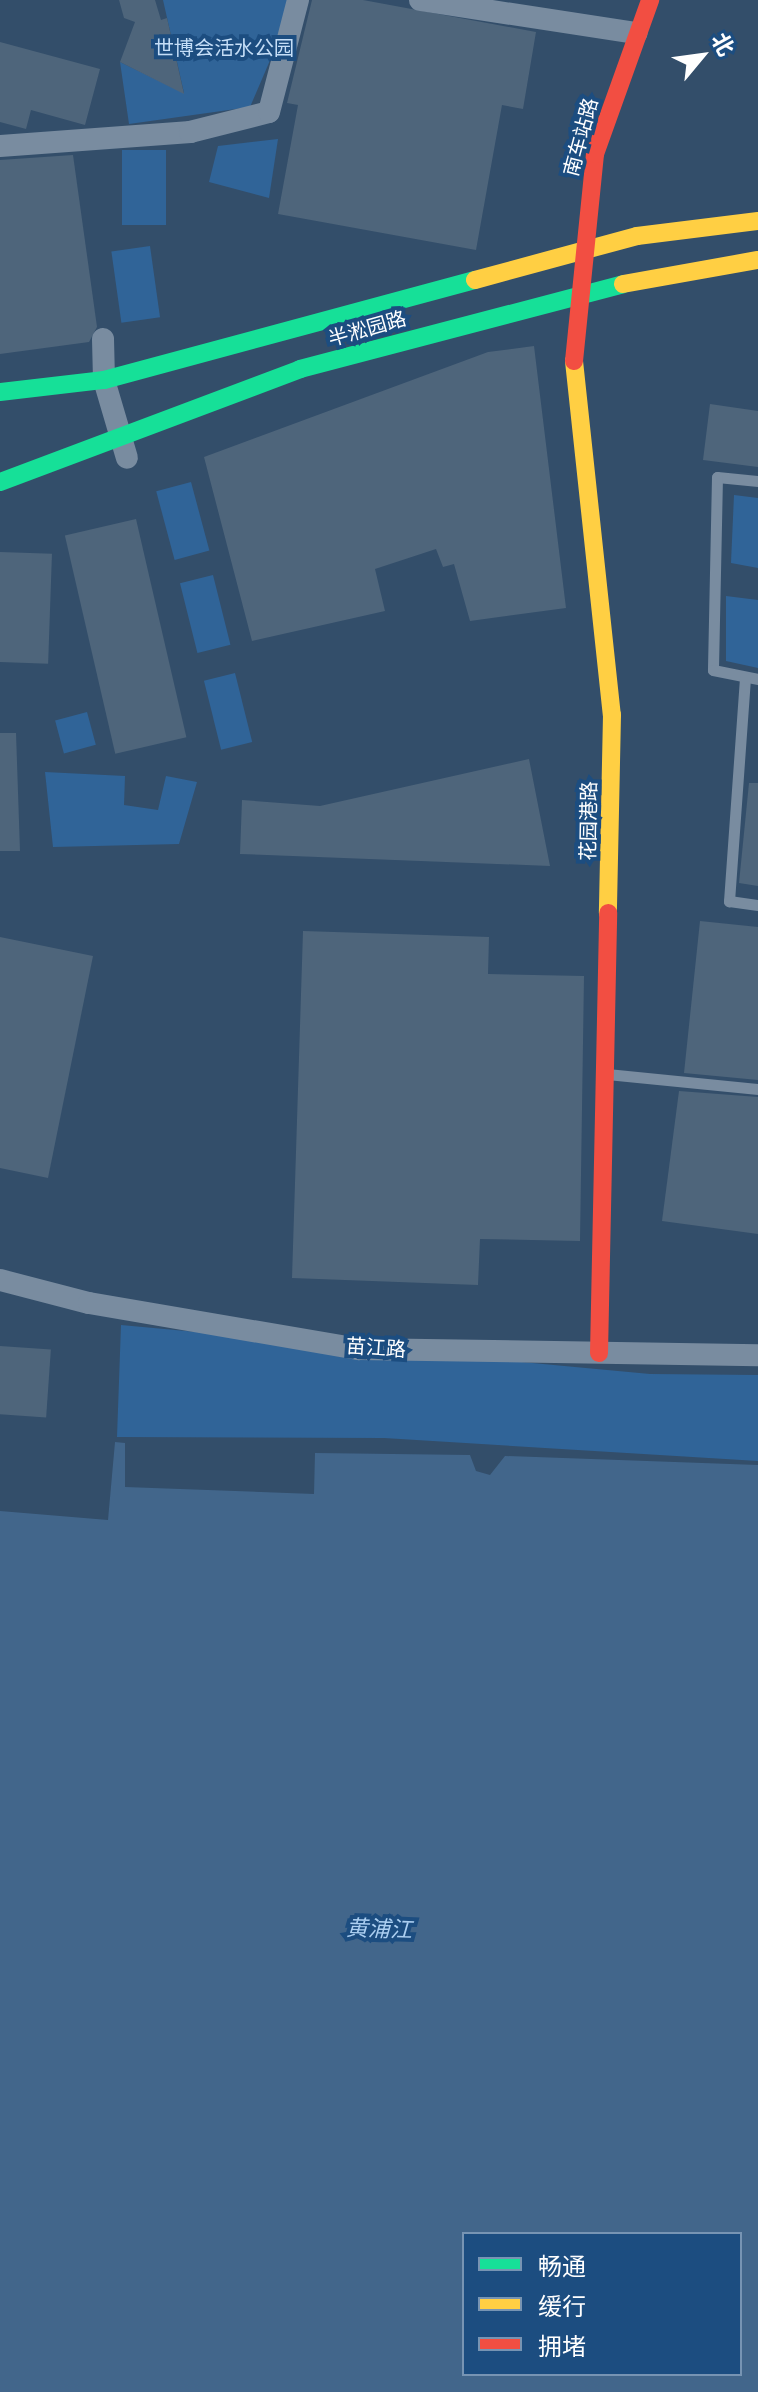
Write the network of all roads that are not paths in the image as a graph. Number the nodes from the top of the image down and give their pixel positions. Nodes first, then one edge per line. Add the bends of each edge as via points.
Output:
1 (298, 0) edge
2 (420, 0) edge
3 (650, 0) edge
4 (636, 33) junction
5 (0, 146) edge
6 (758, 221) edge
7 (580, 250) junction
8 (758, 260) edge
9 (576, 292) junction
10 (103, 339) dead end
11 (104, 380) junction
12 (0, 392) edge
13 (120, 435) junction
14 (127, 458) dead end
15 (758, 481) edge
16 (0, 482) edge
17 (745, 678) junction
18 (758, 679) edge
19 (758, 905) edge
20 (604, 1073) junction
21 (758, 1089) edge
22 (0, 1280) edge
23 (599, 1353) junction
24 (758, 1355) edge

1 - 5 street via 269,112 190,132
2 - 4 street
3 - 4 main road, 南车站路
4 - 7 main road, 南车站路 via 595,154
6 - 7 main road, 半淞园路 via 637,236
7 - 9 main road, 南车站路
7 - 11 main road, 半淞园路
8 - 9 main road, 半淞园路
9 - 13 main road, 半淞园路 via 300,369
9 - 20 main road, 花园港路 via 578,418 612,715
10 - 11 street
11 - 12 main road, 半淞园路
11 - 13 street
13 - 14 street
13 - 16 main road, 半淞园路
15 - 17 lane via 717,477 713,670
17 - 18 lane
17 - 19 lane via 729,901
20 - 21 lane
20 - 23 main road, 花园港路
22 - 23 street, 苗江路 via 89,1303 359,1349
23 - 24 street, 苗江路

